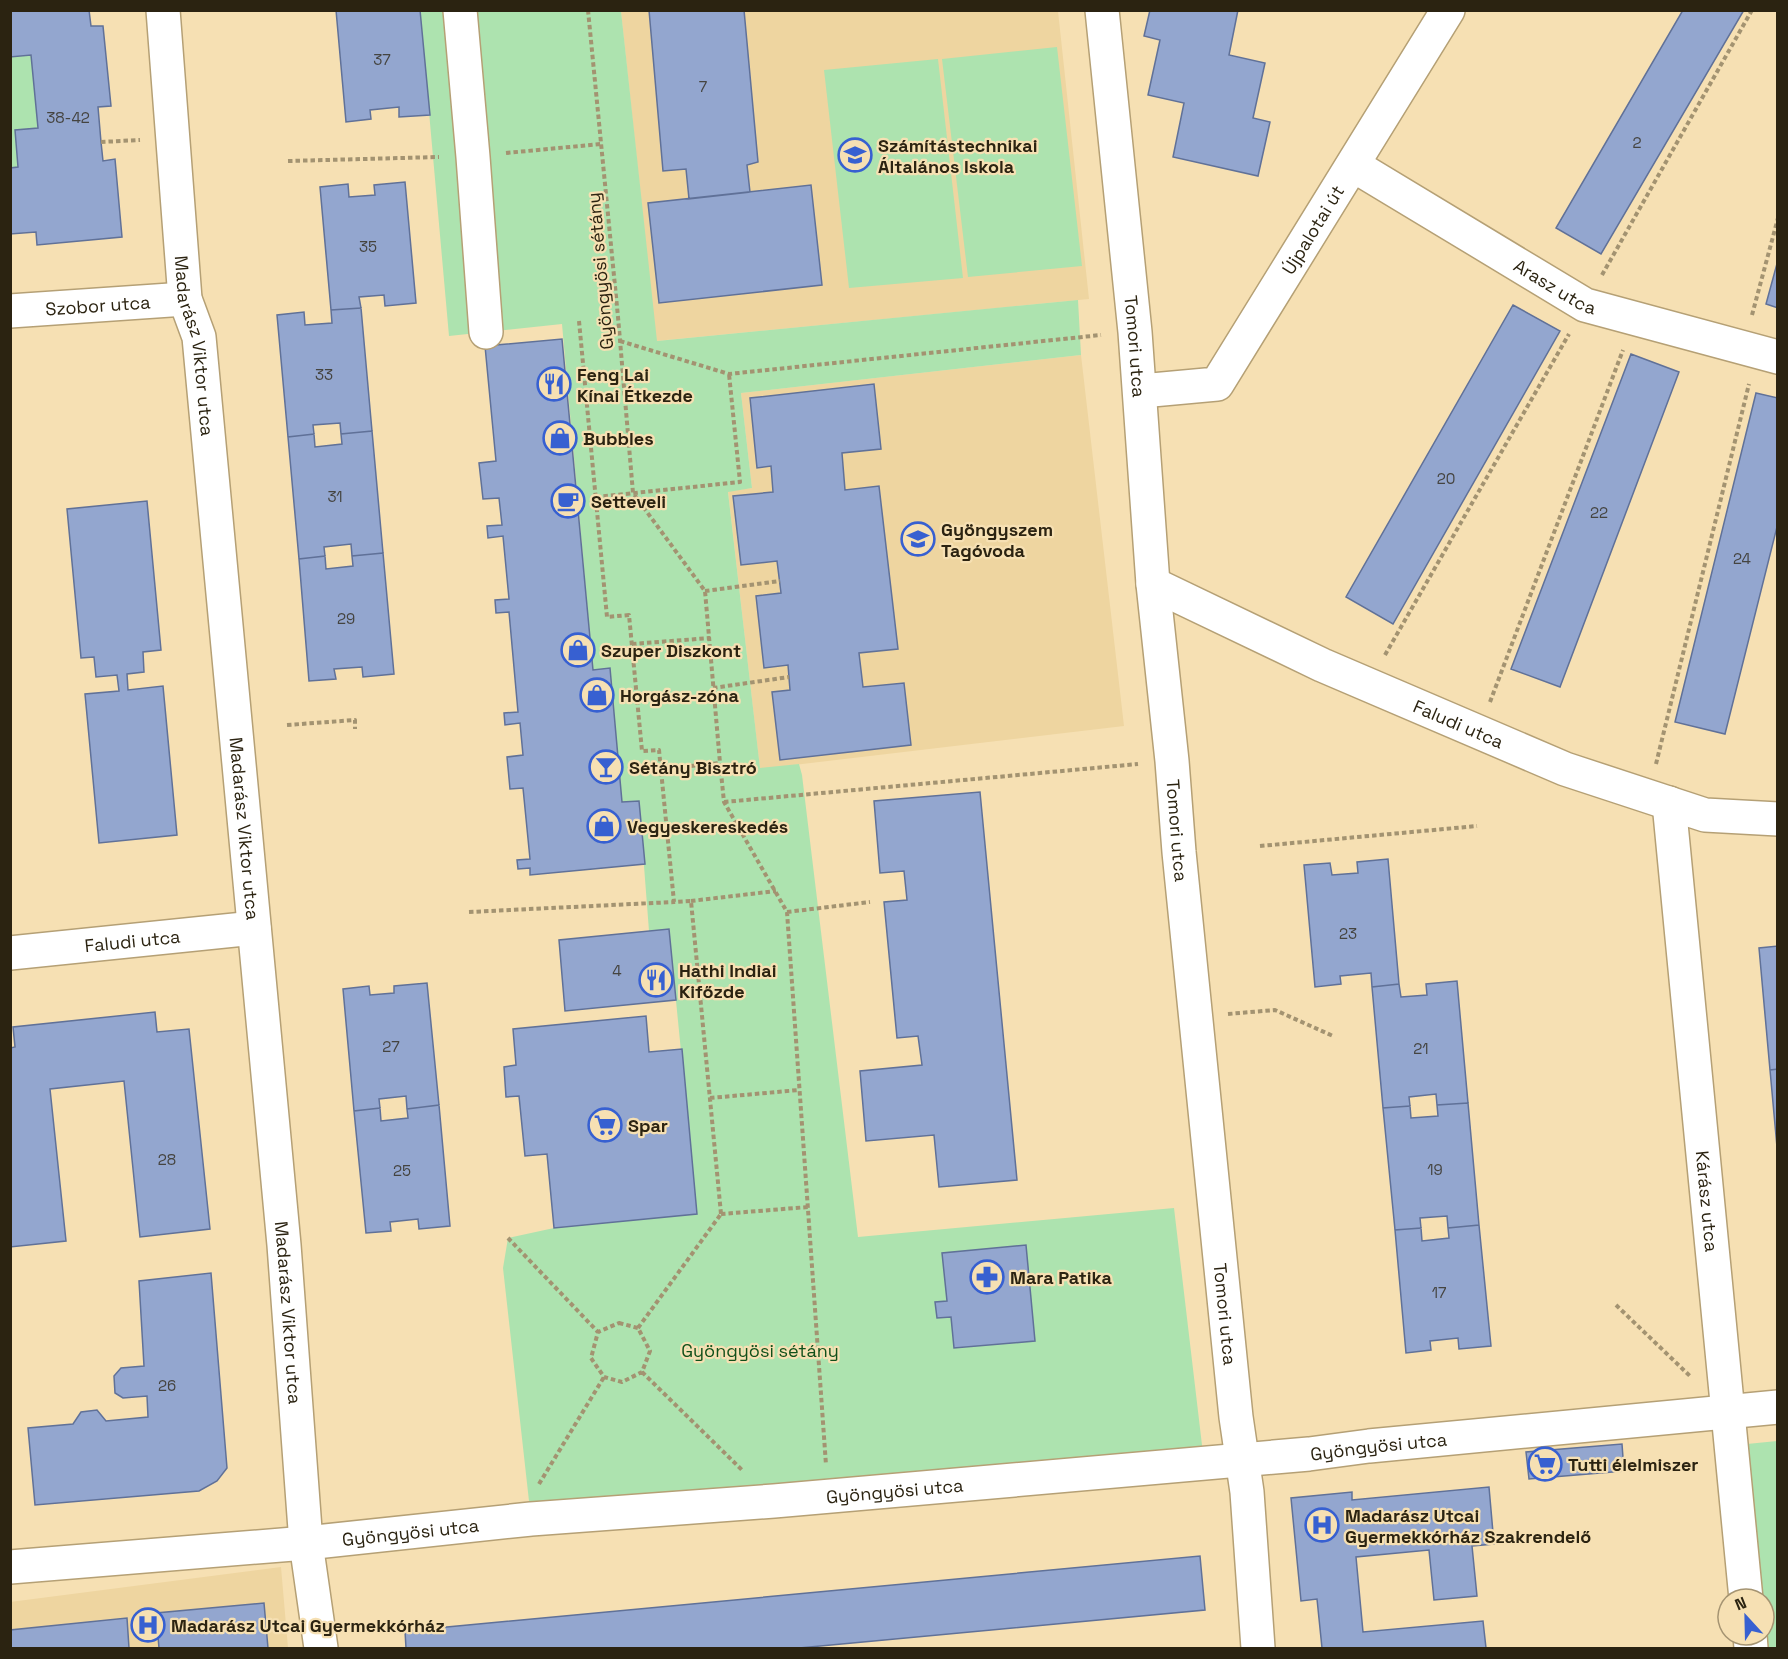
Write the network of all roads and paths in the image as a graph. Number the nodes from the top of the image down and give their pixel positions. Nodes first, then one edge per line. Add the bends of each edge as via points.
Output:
1 (163, 10) edge
2 (460, 10) edge
3 (588, 10) edge
4 (1102, 10) edge
5 (1448, 10) edge
6 (1752, 10) edge
7 (144, 140) dead end
8 (101, 142) dead end
9 (1353, 165) junction
10 (1778, 218) edge
11 (1609, 262) dead end
12 (185, 300) junction
13 (1755, 302) dead end
14 (10, 311) edge
15 (579, 321) dead end
16 (486, 332) dead end
17 (1135, 332) junction
18 (1568, 336) dead end
19 (620, 340) junction
20 (1623, 351) dead end
21 (1778, 357) edge
22 (729, 374) junction
23 (1747, 391) dead end
24 (1141, 392) junction
25 (633, 493) junction
26 (596, 497) junction
27 (780, 581) dead end
28 (1153, 584) junction
29 (705, 591) junction
30 (710, 638) junction
31 (632, 644) junction
32 (789, 677) dead end
33 (1368, 685) junction
34 (713, 687) junction
35 (287, 725) dead end
36 (355, 729) dead end
37 (1479, 732) junction
38 (1172, 761) junction
39 (720, 763) junction
40 (661, 769) junction
41 (1659, 800) junction
42 (724, 802) junction
43 (1778, 819) edge
44 (1477, 826) dead end
45 (1260, 846) dead end
46 (776, 891) junction
47 (691, 901) junction
48 (674, 902) junction
49 (870, 902) dead end
50 (469, 912) dead end
51 (787, 912) junction
52 (254, 928) junction
53 (10, 954) edge
54 (1196, 1018) junction
55 (1333, 1036) dead end
56 (799, 1090) junction
57 (710, 1098) junction
58 (807, 1208) junction
59 (721, 1214) junction
60 (508, 1238) dead end
61 (1616, 1305) dead end
62 (638, 1329) junction
63 (598, 1332) junction
64 (642, 1372) junction
65 (604, 1377) junction
66 (1778, 1407) edge
67 (1727, 1412) junction
68 (1242, 1459) junction
69 (828, 1495) junction
70 (774, 1501) junction
71 (517, 1520) junction
72 (306, 1543) junction
73 (10, 1567) edge
74 (1745, 1587) edge
75 (321, 1648) edge
76 (1258, 1648) edge

1 - 12 street, Madarász Viktor utca
2 - 16 street
3 - 19 path, Gyöngyösi sétány
4 - 17 street, Tomori utca
5 - 9 street, Újpalotai út
6 - 11 path
7 - 8 path
9 - 21 street, Arasz utca via 1585,304
9 - 24 street, Újpalotai út via 1217,384
10 - 13 path
12 - 14 street, Szobor utca
12 - 52 street, Madarász Viktor utca via 199,337
15 - 26 path, Gyöngyösi sétány
17 - 22 path
17 - 24 street, Tomori utca
18 - 33 path
19 - 22 path
19 - 25 path, Gyöngyösi sétány
20 - 37 path
22 - 25 path via 740,482
23 - 41 path
24 - 28 street, Tomori utca
25 - 26 path
25 - 29 path
26 - 31 path, Gyöngyösi sétány via 607,617 629,615
27 - 29 path
28 - 33 street, Faludi utca
28 - 38 street, Tomori utca
29 - 30 path
30 - 31 path
30 - 34 path
31 - 40 path, Gyöngyösi sétány via 642,751 659,750
32 - 34 path
33 - 37 street, Faludi utca
34 - 39 path
35 - 36 path via 355,720
37 - 41 street, Faludi utca via 1564,769
38 - 42 path
38 - 54 street, Tomori utca
39 - 40 path
39 - 42 path
40 - 48 path, Gyöngyösi sétány
41 - 43 street, Faludi utca via 1705,815
41 - 67 street, Kárász utca
42 - 46 path
44 - 45 path
46 - 47 path
46 - 51 path
47 - 48 path
47 - 57 path
48 - 50 path
49 - 51 path
51 - 56 path
52 - 53 street, Faludi utca
52 - 72 street, Madarász Viktor utca via 285,1245
54 - 55 path via 1275,1010
54 - 68 street, Tomori utca
56 - 57 path
56 - 58 path
57 - 59 path
58 - 59 path
58 - 69 path
59 - 62 path
60 - 63 path
61 - 67 path
62 - 63 path via 619,1323
62 - 64 path via 650,1351
63 - 65 path via 591,1358
64 - 65 path via 622,1382
64 - 70 path
65 - 71 path
66 - 67 street, Gyöngyösi utca
67 - 68 street, Gyöngyösi utca
67 - 74 street, Kárász utca
68 - 69 street, Gyöngyösi utca
68 - 76 street, Tomori utca
69 - 70 street, Gyöngyösi utca
70 - 71 street, Gyöngyösi utca
71 - 72 street, Gyöngyösi utca
72 - 73 street, Gyöngyösi utca
72 - 75 street, Madarász Viktor utca

